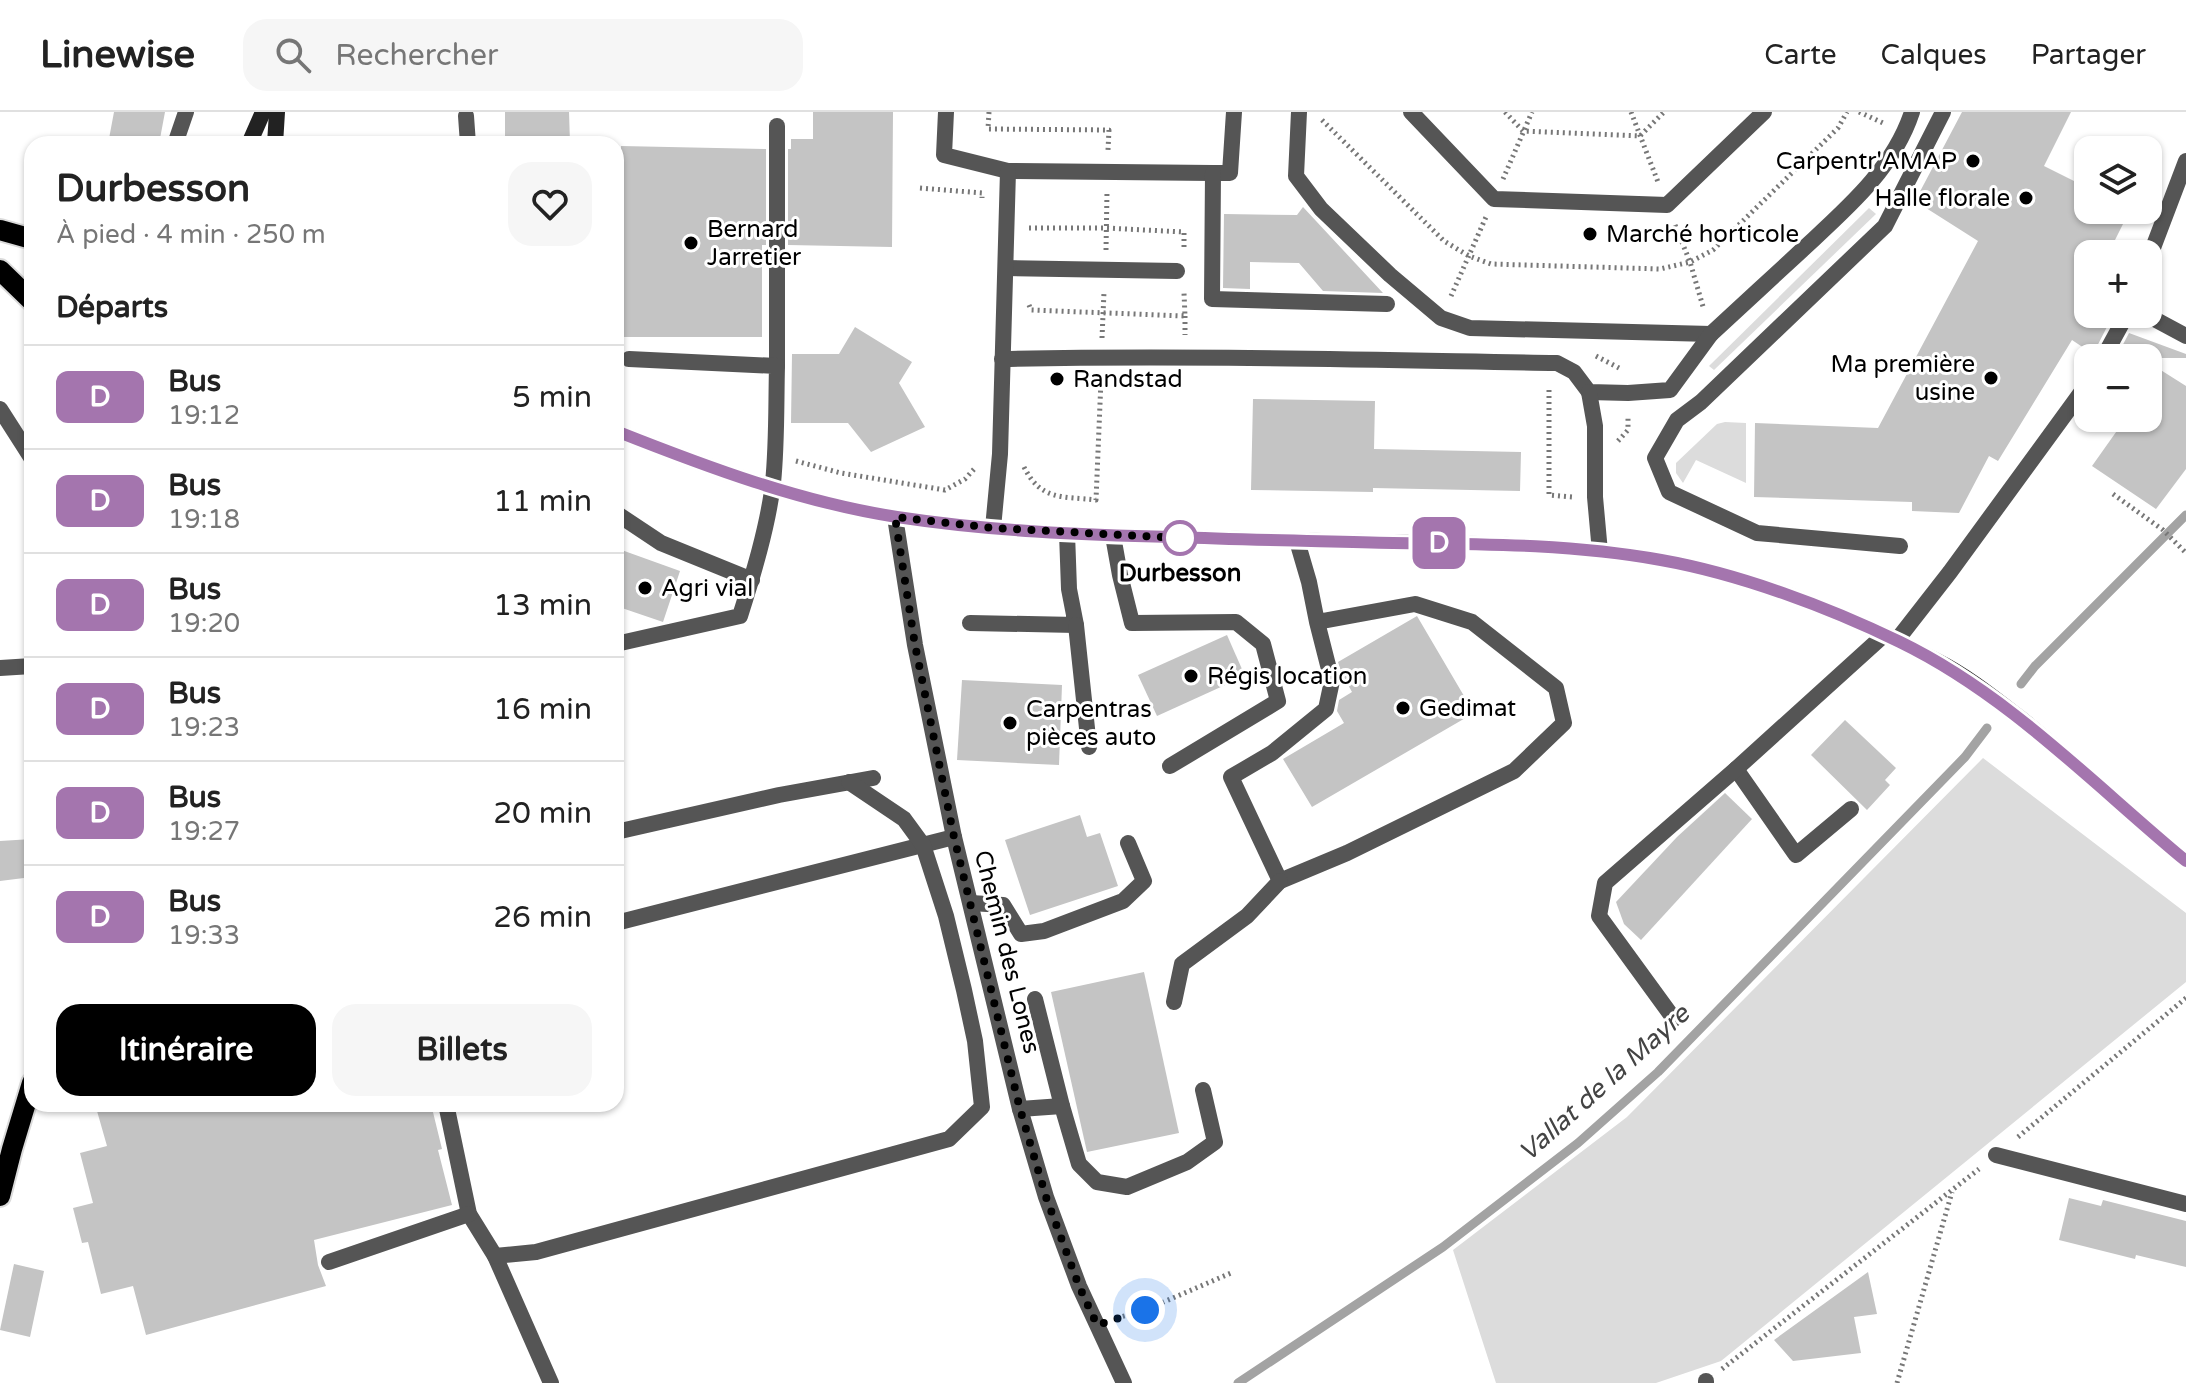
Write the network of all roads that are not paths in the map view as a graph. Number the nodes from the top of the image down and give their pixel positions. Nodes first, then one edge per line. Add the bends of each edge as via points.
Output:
1 (186, 112) edge
2 (263, 112) edge
3 (277, 112) edge
4 (946, 112) edge
5 (1234, 112) edge
6 (1299, 112) edge
7 (1411, 112) edge
8 (1764, 112) edge
9 (1912, 112) edge
10 (1943, 112) edge
11 (466, 116) dead end
12 (777, 126) dead end
13 (178, 136) edge
14 (252, 136) edge
15 (276, 136) edge
16 (467, 136) edge
17 (2186, 161) edge
18 (1008, 171) junction
19 (1221, 173) junction
20 (0, 230) edge
21 (24, 237) edge
22 (2156, 240) edge
23 (1006, 268) junction
24 (0, 270) edge
25 (1177, 271) dead end
26 (24, 293) edge
27 (1387, 304) dead end
28 (2162, 323) edge
29 (1711, 334) junction
30 (2186, 336) edge
31 (629, 359) dead end
32 (1002, 359) junction
33 (777, 366) junction
34 (1589, 392) junction
35 (2074, 402) edge
36 (0, 409) edge
37 (624, 434) edge
38 (24, 446) edge
39 (772, 488) junction
40 (895, 517) junction
41 (624, 518) edge
42 (993, 528) junction
43 (1067, 533) junction
44 (1113, 536) junction
45 (1297, 541) junction
46 (1900, 546) dead end
47 (1600, 552) junction
48 (752, 580) junction
49 (1317, 622) junction
50 (970, 623) dead end
51 (1076, 625) junction
52 (1890, 637) junction
53 (624, 642) edge
54 (24, 666) edge
55 (0, 668) edge
56 (1089, 747) dead end
57 (1170, 766) dead end
58 (1736, 769) junction
59 (873, 778) dead end
60 (849, 782) junction
61 (1851, 809) dead end
62 (624, 830) edge
63 (954, 837) junction
64 (1128, 843) dead end
65 (923, 845) junction
66 (2186, 861) edge
67 (1280, 881) junction
68 (971, 903) junction
69 (624, 921) edge
70 (1035, 999) dead end
71 (1174, 1002) dead end
72 (1674, 1019) dead end
73 (1203, 1090) dead end
74 (24, 1103) edge
75 (1062, 1106) junction
76 (1020, 1109) junction
77 (448, 1112) edge
78 (6, 1148) edge
79 (1996, 1155) road end
80 (0, 1196) edge
81 (2186, 1204) edge
82 (469, 1214) junction
83 (495, 1256) junction
84 (329, 1262) dead end
85 (551, 1383) edge
86 (1124, 1383) edge

1 - 13 street
2 - 14 main road
3 - 15 main road
4 - 18 street via 944,155
5 - 19 street
6 - 29 street via 1296,176 1321,209 1441,318 1470,328
7 - 8 street via 1494,199 1667,205
9 - 29 street via 1882,171
10 - 46 street via 1885,226 1677,420 1655,458 1669,492 1757,533
11 - 16 street
12 - 33 street
17 - 22 street
18 - 19 street
18 - 23 street
19 - 27 street via 1212,299
20 - 21 main road
23 - 25 street
23 - 32 street
24 - 26 main road
28 - 30 street
29 - 34 street via 1670,390
31 - 33 street
32 - 34 street via 1557,363 1574,372
32 - 42 street
33 - 39 street
34 - 47 street
35 - 52 street via 1950,572
36 - 38 street
37 - 39 main road
39 - 40 main road
39 - 48 street
40 - 42 main road
40 - 63 street, Chemin des Lones
41 - 48 street via 661,543
42 - 43 main road
43 - 44 main road
43 - 51 street
44 - 45 main road
44 - 57 street via 1132,623 1236,622 1263,644 1278,701
45 - 47 main road via 1521,544
45 - 49 street
47 - 52 main road via 1663,560 1733,578
48 - 53 street via 740,616
49 - 67 street via 1332,681 1326,709 1272,753 1231,777
49 - 67 street via 1415,604 1472,622 1556,688 1564,723 1514,771
50 - 51 street
51 - 56 street
52 - 58 street
52 - 66 main road via 1984,690
54 - 55 street
58 - 61 street via 1796,855
58 - 72 street via 1605,883 1599,916
59 - 60 street
60 - 62 street
60 - 65 street via 904,819
63 - 65 street
63 - 68 street, Chemin des Lones
64 - 68 street via 1144,881 1123,901 1044,931 1021,934 1003,905
65 - 69 street
65 - 83 street via 964,990 982,1107 949,1139 536,1252
67 - 71 street via 1247,916 1182,964
68 - 76 street, Chemin des Lones
70 - 75 street
73 - 75 street via 1215,1142 1187,1162 1127,1187 1097,1182 1079,1164
74 - 78 main road
75 - 76 street
76 - 86 street, Chemin des Lones via 1079,1286
77 - 82 street
78 - 80 main road
79 - 81 street
82 - 83 street
82 - 84 street
83 - 85 street

